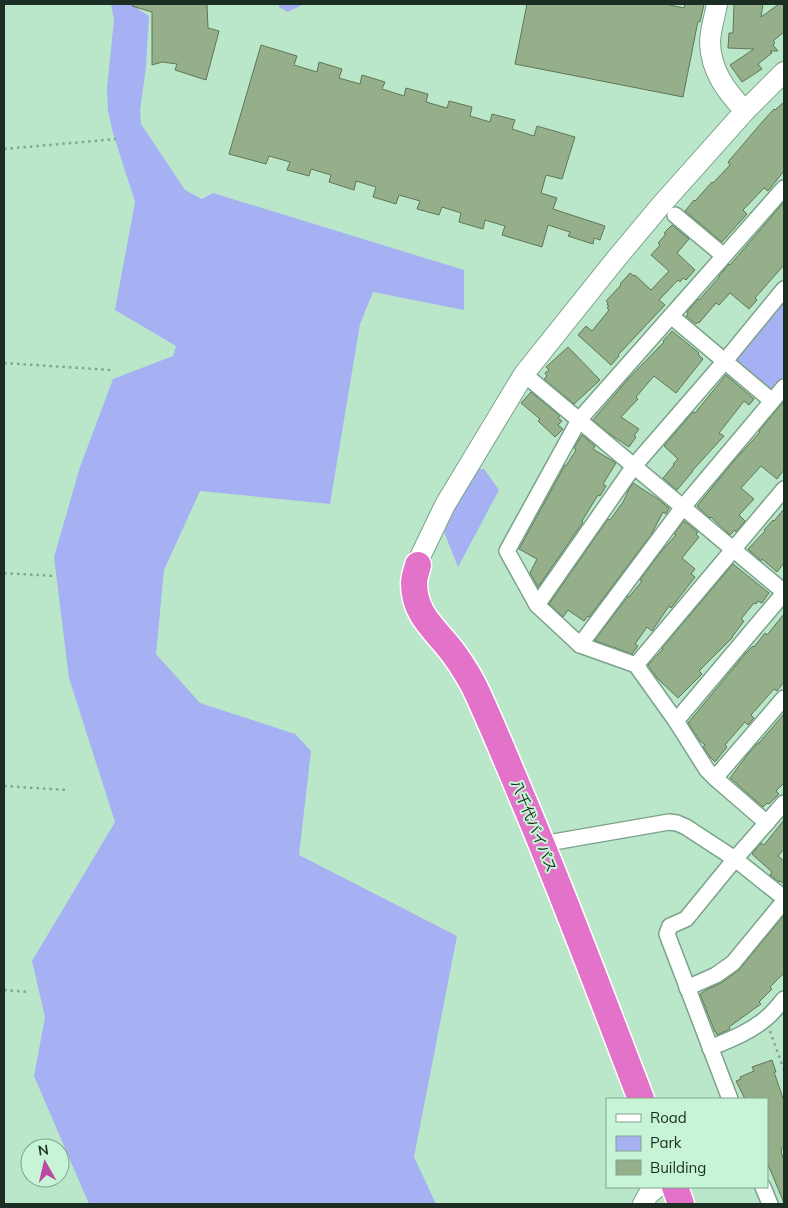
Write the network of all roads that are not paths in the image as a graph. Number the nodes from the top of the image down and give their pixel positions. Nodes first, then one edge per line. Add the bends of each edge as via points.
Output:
1 (717, 4) edge
2 (784, 72) edge
3 (745, 111) junction
4 (784, 188) edge
5 (675, 215) dead end
6 (724, 256) junction
7 (784, 289) edge
8 (671, 316) junction
9 (725, 361) junction
10 (524, 374) junction
11 (784, 387) edge
12 (772, 401) junction
13 (579, 420) junction
14 (634, 466) junction
15 (784, 489) edge
16 (683, 507) junction
17 (734, 549) junction
18 (418, 564) joint
19 (784, 592) edge
20 (537, 605) junction
21 (580, 646) junction
22 (636, 665) junction
23 (784, 698) edge
24 (676, 722) junction
25 (715, 778) junction
26 (784, 803) edge
27 (767, 824) junction
28 (542, 844) junction
29 (736, 859) junction
30 (784, 900) edge
31 (687, 988) junction
32 (784, 999) edge
33 (710, 1048) junction
34 (641, 1098) edge
35 (730, 1098) edge
36 (657, 1188) edge
37 (675, 1188) edge
38 (763, 1188) edge
39 (643, 1204) edge
40 (681, 1204) edge
41 (770, 1204) edge

1 - 3 street via 710,41 712,59 720,81
2 - 3 street
3 - 10 street via 662,204
4 - 6 street
5 - 6 street
6 - 8 street
7 - 9 street
8 - 9 street
8 - 13 street
9 - 12 street
9 - 14 street
10 - 13 street
10 - 18 street via 445,506
11 - 12 street
12 - 16 street
13 - 14 street
13 - 20 street via 507,551
14 - 16 street
14 - 20 street
15 - 17 street
16 - 17 street
16 - 21 street
17 - 19 street
17 - 22 street
18 - 28 highway, 八千代バイパス via 414,582 421,612 468,674
19 - 24 street
20 - 21 street
21 - 22 street
22 - 24 street
23 - 25 street
24 - 25 street
25 - 27 street
26 - 27 street
27 - 29 street
28 - 29 street via 669,822 686,827
28 - 34 highway, 八千代バイパス
29 - 30 street
29 - 31 street via 686,920 670,926 667,934
30 - 31 street via 733,962 716,975
31 - 33 street
32 - 33 street via 766,1019 745,1033
33 - 35 street
36 - 39 street
37 - 40 highway
38 - 41 street

